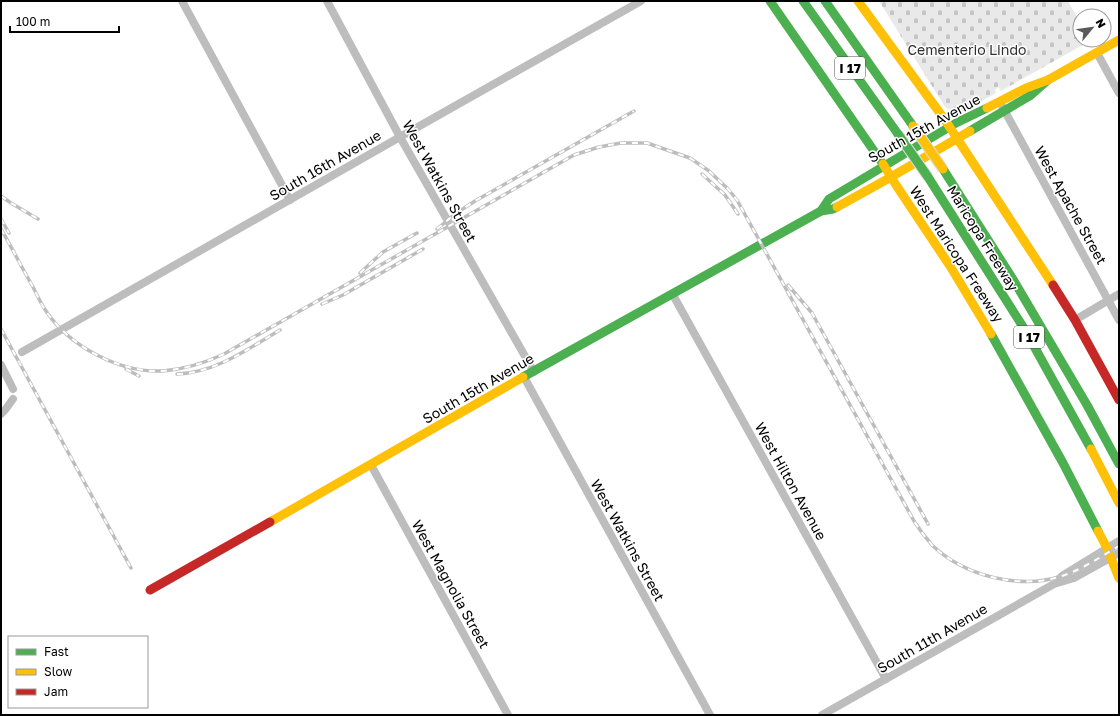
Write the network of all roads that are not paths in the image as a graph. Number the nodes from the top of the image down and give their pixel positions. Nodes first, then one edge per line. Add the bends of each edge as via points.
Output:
1 (182, 1) edge
2 (327, 1) edge
3 (641, 1) edge
4 (770, 1) edge
5 (803, 1) edge
6 (825, 1) edge
7 (858, 1) edge
8 (1119, 40) edge
9 (1097, 53) junction
10 (1048, 80) junction
11 (1119, 93) edge
12 (1000, 102) junction
13 (1004, 111) junction
14 (949, 127) junction
15 (400, 137) junction
16 (957, 139) junction
17 (884, 165) junction
18 (891, 177) junction
19 (290, 200) junction
20 (821, 211) junction
21 (1119, 294) edge
22 (673, 295) junction
23 (1108, 300) junction
24 (1075, 320) junction
25 (1119, 320) edge
26 (22, 352) dead end
27 (534, 372) junction
28 (524, 378) junction
29 (1119, 400) edge
30 (1119, 464) edge
31 (372, 465) junction
32 (1119, 503) edge
33 (1119, 541) edge
34 (1107, 548) junction
35 (1115, 555) edge
36 (1119, 578) edge
37 (1054, 584) junction
38 (150, 590) dead end
39 (886, 679) junction
40 (508, 715) edge
41 (710, 715) edge
42 (822, 715) edge

1 - 19 street
2 - 15 street, West Watkins Street
3 - 15 street, South 16th Avenue
4 - 17 main road, West Maricopa Freeway
5 - 32 main road, Maricopa Freeway / I 17, bridge via 928,177 1025,330
6 - 30 main road, Maricopa Freeway / I 17, bridge via 943,169 1014,281
7 - 14 main road
8 - 9 main road, South 15th Avenue
9 - 10 main road, South 15th Avenue
9 - 11 street
10 - 12 main road, South 15th Avenue
10 - 13 main road, South 15th Avenue via 1031,95
12 - 13 street, West Apache Street
12 - 14 main road, South 15th Avenue
13 - 16 main road, South 15th Avenue
13 - 23 street, West Apache Street
14 - 16 main road
14 - 17 main road, South 15th Avenue
15 - 19 street, South 16th Avenue
15 - 27 street, West Watkins Street
16 - 18 main road, South 15th Avenue
16 - 24 main road
17 - 18 main road, West Maricopa Freeway
17 - 20 main road, South 15th Avenue via 829,199
18 - 20 main road, South 15th Avenue via 833,209
18 - 34 main road, West Maricopa Freeway via 950,266 1012,370
19 - 26 street, South 16th Avenue
20 - 22 main road, South 15th Avenue
21 - 23 street
22 - 27 main road, South 15th Avenue
22 - 39 street, West Hilton Avenue
23 - 24 street
23 - 25 street, West Apache Street
24 - 29 main road
27 - 28 main road, South 15th Avenue
28 - 31 main road, South 15th Avenue
28 - 41 street, West Watkins Street
31 - 38 main road, South 15th Avenue
31 - 40 street, West Magnolia Street
33 - 34 street, South 11th Avenue
34 - 35 main road, West Maricopa Freeway
34 - 37 street, South 11th Avenue via 1062,576
35 - 36 main road, West Maricopa Freeway
35 - 37 street, South 11th Avenue via 1074,578
37 - 39 street, South 11th Avenue
39 - 42 street, South 11th Avenue

